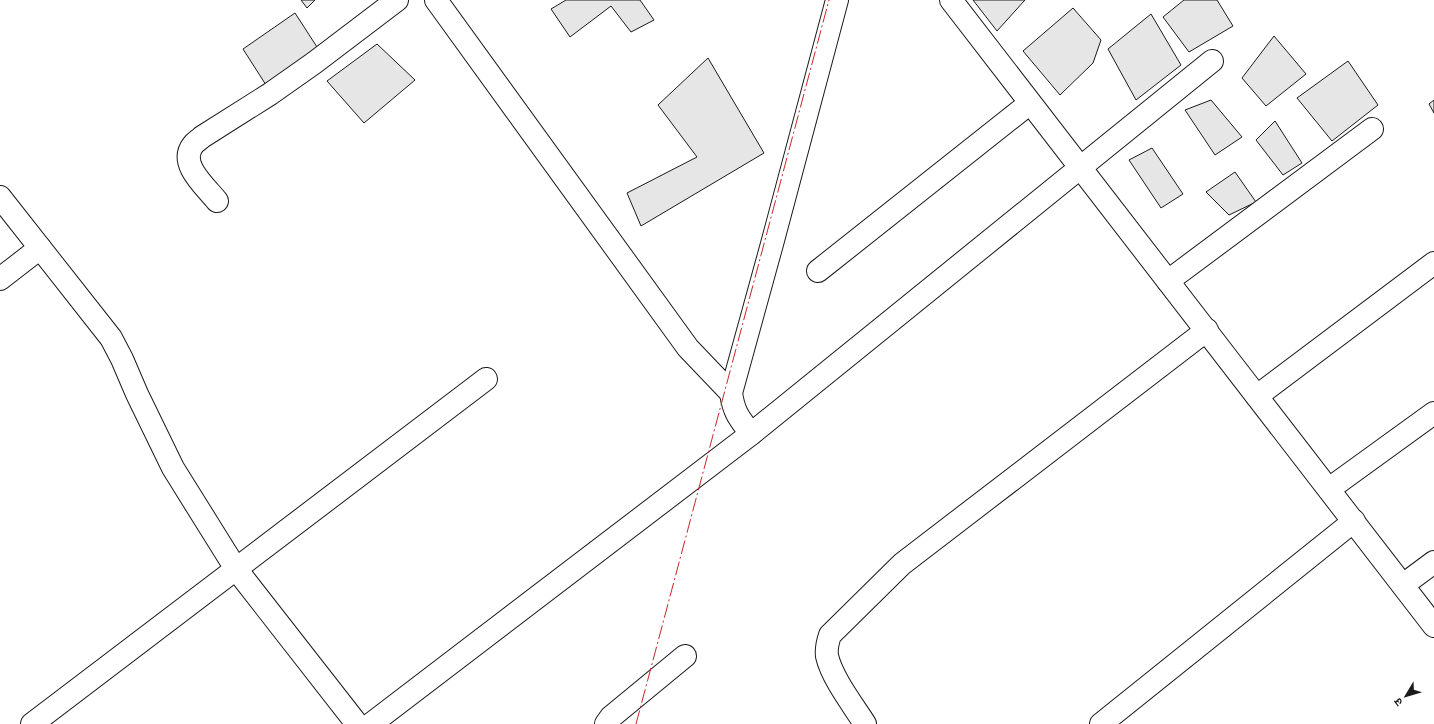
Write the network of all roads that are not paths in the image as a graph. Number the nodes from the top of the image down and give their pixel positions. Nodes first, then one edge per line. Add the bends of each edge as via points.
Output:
1 (397, 0) edge
2 (436, 0) edge
3 (837, 0) edge
4 (951, 0) edge
5 (1212, 61) dead end
6 (1030, 103) junction
7 (1372, 129) dead end
8 (1081, 167) junction
9 (0, 197) edge
10 (217, 201) dead end
11 (40, 248) junction
12 (1434, 263) edge
13 (818, 271) dead end
14 (0, 279) edge
15 (1168, 281) junction
16 (1207, 330) junction
17 (486, 379) dead end
18 (731, 393) junction
19 (1257, 396) junction
20 (1434, 413) edge
21 (751, 434) junction
22 (1329, 489) junction
23 (1354, 521) junction
24 (1434, 562) edge
25 (236, 569) junction
26 (1403, 585) junction
27 (1434, 626) edge
28 (686, 656) dead end
29 (32, 724) edge
30 (357, 724) edge
31 (371, 724) edge
32 (606, 724) edge
33 (864, 724) edge
34 (1101, 724) edge

1 - 10 street via 314,63 192,145 188,162
2 - 18 street via 688,348
3 - 18 street
4 - 6 street
5 - 8 street
6 - 8 street
6 - 13 street
7 - 15 street
8 - 15 street
8 - 21 street
9 - 11 street
11 - 14 street
11 - 25 street via 111,338 173,468
12 - 19 street
15 - 16 street
16 - 19 street
16 - 33 street via 902,564 830,635 827,655 834,673
17 - 25 street
18 - 21 street via 738,418
19 - 22 street
20 - 22 street
21 - 31 street
22 - 23 street
23 - 26 street
23 - 34 street
24 - 26 street
25 - 29 street
25 - 30 street
26 - 27 street
28 - 32 street via 611,716

